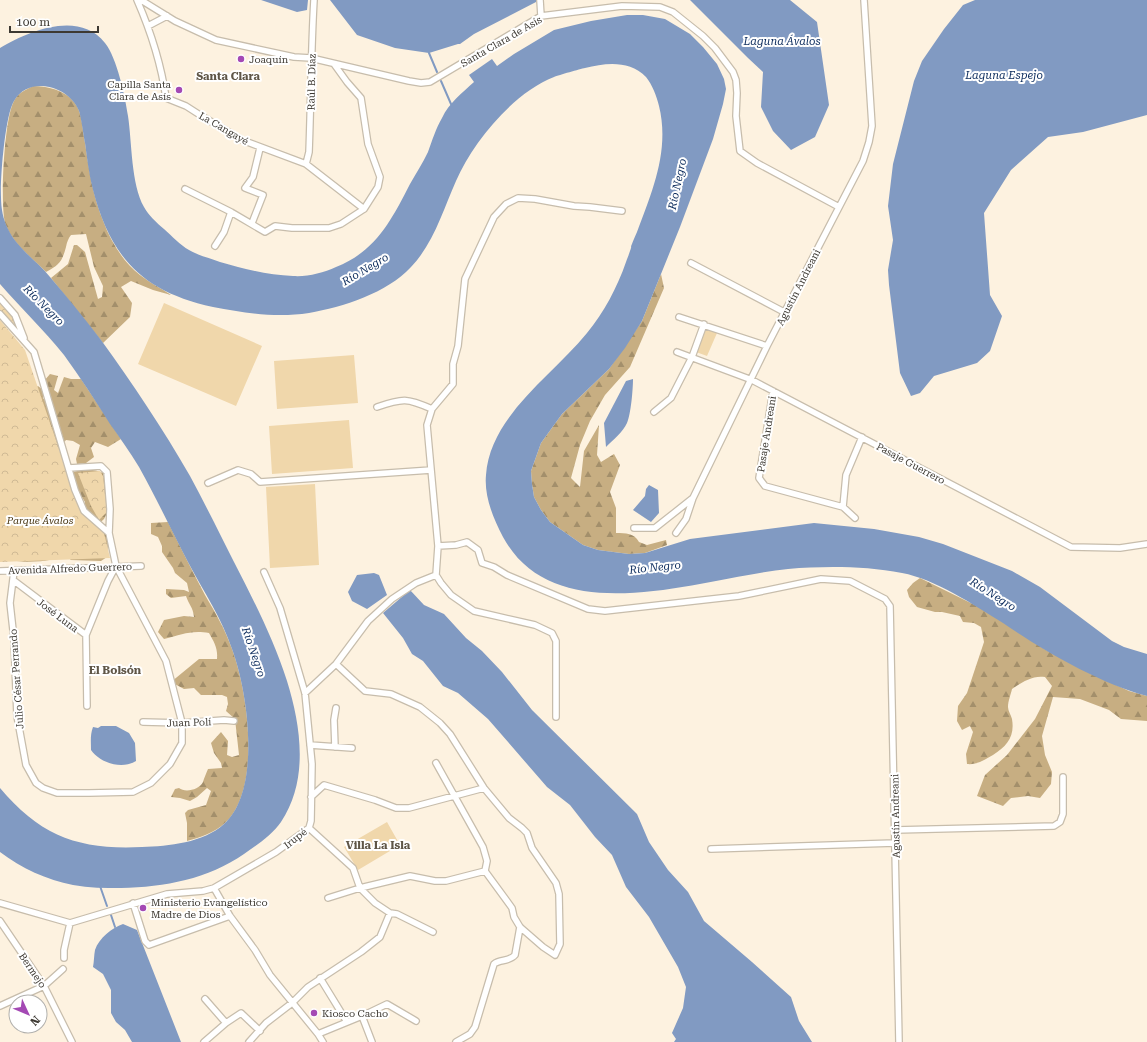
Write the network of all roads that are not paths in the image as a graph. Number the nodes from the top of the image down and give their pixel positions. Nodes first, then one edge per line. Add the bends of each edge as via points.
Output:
1 (137, 0) edge
2 (141, 0) edge
3 (314, 0) edge
4 (540, 0) edge
5 (864, 0) edge
6 (167, 16) junction
7 (541, 16) junction
8 (148, 26) junction
9 (311, 58) junction
10 (334, 64) junction
11 (260, 148) junction
12 (306, 164) junction
13 (185, 189) dead end
14 (839, 207) junction
15 (364, 209) junction
16 (622, 211) dead end
17 (231, 212) junction
18 (252, 223) junction
19 (215, 246) dead end
20 (691, 263) dead end
21 (0, 298) edge
22 (784, 312) junction
23 (0, 314) edge
24 (679, 316) dead end
25 (704, 324) junction
26 (25, 340) junction
27 (767, 346) junction
28 (677, 352) dead end
29 (692, 358) junction
30 (752, 380) junction
31 (773, 391) junction
32 (377, 407) dead end
33 (432, 410) junction
34 (654, 412) dead end
35 (862, 437) junction
36 (69, 468) junction
37 (431, 470) junction
38 (208, 482) dead end
39 (693, 498) junction
40 (843, 507) junction
41 (855, 518) dead end
42 (634, 528) dead end
43 (109, 533) junction
44 (676, 533) dead end
45 (1147, 544) edge
46 (438, 546) junction
47 (116, 566) junction
48 (141, 566) dead end
49 (0, 571) edge
50 (14, 571) junction
51 (264, 572) dead end
52 (436, 575) junction
53 (13, 580) junction
54 (86, 635) junction
55 (336, 664) junction
56 (305, 693) junction
57 (87, 706) dead end
58 (336, 708) dead end
59 (556, 717) dead end
60 (234, 721) dead end
61 (143, 722) dead end
62 (182, 723) junction
63 (310, 745) junction
64 (334, 747) junction
65 (352, 748) dead end
66 (436, 764) dead end
67 (1063, 777) dead end
68 (484, 788) junction
69 (454, 796) junction
70 (311, 797) junction
71 (309, 828) junction
72 (895, 830) junction
73 (896, 842) junction
74 (711, 849) dead end
75 (485, 871) junction
76 (214, 888) junction
77 (360, 888) junction
78 (328, 898) dead end
79 (133, 903) junction
80 (0, 904) edge
81 (390, 913) junction
82 (230, 916) junction
83 (0, 921) edge
84 (70, 922) junction
85 (520, 927) junction
86 (433, 932) dead end
87 (64, 958) dead end
88 (63, 969) dead end
89 (320, 978) junction
90 (44, 986) junction
91 (205, 999) dead end
92 (292, 1002) junction
93 (0, 1006) edge
94 (362, 1016) junction
95 (416, 1021) dead end
96 (347, 1022) junction
97 (226, 1024) junction
98 (260, 1031) junction
99 (320, 1039) edge
100 (72, 1042) edge
101 (204, 1042) edge
102 (249, 1042) edge
103 (372, 1042) edge
104 (456, 1042) edge
105 (899, 1042) edge

1 - 8 street, La Cangayé
2 - 6 street, Santa Clara de Asís
3 - 9 street, Raúl B. Díaz
4 - 7 street
5 - 14 street, Agustín Andreani via 872,126 863,161
6 - 8 street
6 - 9 street, Santa Clara de Asís via 216,40 294,57
7 - 10 street, Santa Clara de Asís via 430,82 414,82
7 - 14 street, Santa Clara de Asís via 622,6 660,7 673,12 715,48 733,72 736,80 736,116 740,151 757,164
8 - 11 street, La Cangayé via 162,73 166,98 186,106
9 - 10 street, Santa Clara de Asís
9 - 12 street, Raúl B. Díaz via 309,152
10 - 15 street via 361,98 368,144 380,177 378,187
11 - 12 street, La Cangayé
11 - 18 street via 253,177 245,188 263,195
12 - 15 street, La Cangayé
13 - 17 street
14 - 22 street, Agustín Andreani
15 - 18 street via 341,224 329,228 275,226 265,232
16 - 33 street via 535,199 518,198 506,204 494,217 465,279 458,346 453,364 453,384
17 - 18 street
17 - 19 street via 224,232
20 - 22 street
21 - 26 street via 15,315
22 - 27 street, Agustín Andreani
23 - 26 street
24 - 25 street
25 - 27 street
25 - 29 street
26 - 36 street via 34,352
27 - 30 street, Agustín Andreani
28 - 29 street, Pasaje Guerrero
29 - 30 street, Pasaje Guerrero
29 - 34 street via 671,398
30 - 31 street, Pasaje Guerrero
30 - 39 street, Agustín Andreani
31 - 35 street, Pasaje Guerrero
31 - 40 street, Pasaje Andreani via 759,478 761,482 765,486
32 - 33 street via 396,400 407,400
33 - 37 street via 427,425
35 - 40 street via 846,475
35 - 45 street, Pasaje Guerrero via 1071,547 1120,548
36 - 43 street via 84,511
36 - 43 street, Julio César Perrando via 101,466 107,472
37 - 38 street via 260,482 251,474 238,470
37 - 46 street
39 - 42 street, Agustín Andreani via 655,528
39 - 44 street via 686,519
40 - 41 street
43 - 47 street, Julio César Perrando
46 - 52 street
46 - 72 street, Agustín Andreani via 466,542 478,550 482,563 594,610 641,608 739,596 821,579 850,581 885,599 890,606
47 - 48 street, Avenida Alfredo Guerrero
47 - 50 street, Avenida Alfredo Guerrero
47 - 54 street
47 - 62 street, Julio César Perrando via 166,661
49 - 50 street, Avenida Alfredo Guerrero
50 - 53 street, Julio César Perrando
51 - 56 street, Irupé via 280,608
52 - 55 street via 416,583 392,599 368,621
52 - 59 street via 451,595 474,611 535,625 552,633 556,641
53 - 54 street, José Luna
53 - 62 street, Julio César Perrando via 10,603 17,716 26,766 36,783 58,793 133,792 151,783 170,764 182,743
54 - 57 street, José Luna
55 - 56 street
55 - 68 street via 365,691 391,694 420,707 440,723 454,739
56 - 63 street, Irupé
58 - 64 street
60 - 62 street, Juan Polí
61 - 62 street, Juan Polí
63 - 64 street
63 - 70 street, Irupé
64 - 65 street
66 - 69 street
67 - 72 street via 1063,814 1060,822 1054,826
68 - 69 street
68 - 85 street via 509,818 527,833 532,848 556,883 559,894 560,944 555,954
69 - 70 street via 410,808 396,808 324,785
69 - 75 street via 483,847 487,861
70 - 71 street, Irupé
71 - 76 street, Irupé via 276,852
71 - 77 street via 353,868
72 - 73 street, Agustín Andreani
73 - 74 street
73 - 105 street, Agustín Andreani
75 - 77 street via 446,881 410,876
75 - 85 street via 512,908
76 - 79 street, Irupé via 167,894
76 - 82 street
77 - 78 street
77 - 81 street
79 - 82 street via 145,941 149,945
79 - 84 street, Irupé
80 - 84 street
81 - 86 street
81 - 89 street via 380,937
82 - 92 street via 256,950 270,975
83 - 90 street, Bermejo
84 - 87 street
85 - 104 street via 515,955 494,964 475,1026 470,1034
88 - 90 street
89 - 92 street
89 - 96 street
90 - 93 street
90 - 100 street, Bermejo
91 - 97 street
92 - 98 street
92 - 99 street
94 - 95 street via 387,1004
94 - 96 street
94 - 103 street
96 - 99 street
97 - 98 street via 241,1013
97 - 101 street
98 - 102 street

